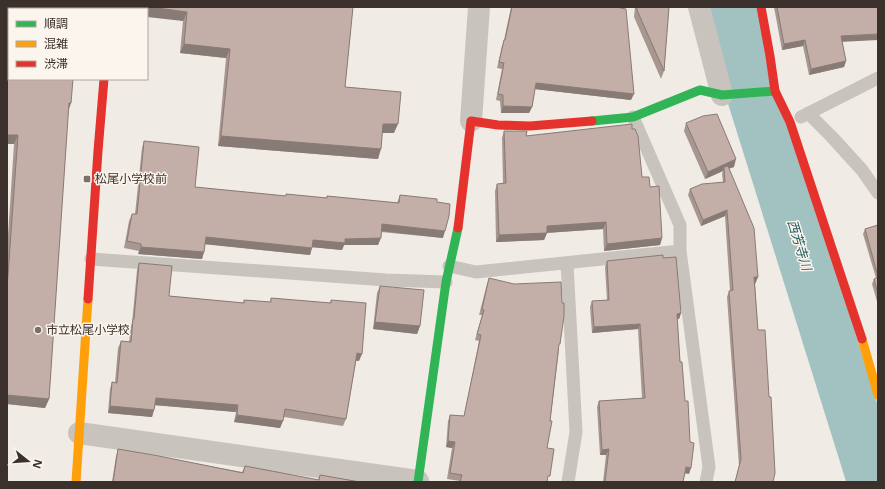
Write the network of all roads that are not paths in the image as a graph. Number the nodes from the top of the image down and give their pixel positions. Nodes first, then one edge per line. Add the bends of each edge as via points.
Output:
1 (479, 7) edge
2 (699, 7) edge
3 (761, 7) edge
4 (878, 78) edge
5 (104, 80) edge
6 (775, 90) junction
7 (722, 95) junction
8 (808, 113) junction
9 (633, 117) junction
10 (471, 121) junction
11 (790, 122) junction
12 (878, 193) edge
13 (680, 251) junction
14 (91, 259) junction
15 (566, 263) junction
16 (449, 266) junction
17 (446, 282) junction
18 (878, 395) edge
19 (79, 433) junction
20 (76, 482) edge
21 (418, 482) edge
22 (568, 482) edge
23 (706, 482) edge

1 - 10 street
2 - 7 street
3 - 6 street
4 - 8 lane
5 - 14 street
6 - 7 street
6 - 11 street
7 - 9 street via 700,90
8 - 11 lane
8 - 12 lane via 862,170
9 - 10 street via 530,126
9 - 13 lane via 680,225
10 - 16 street via 459,223
11 - 18 street
13 - 15 lane
13 - 23 lane via 709,467
14 - 17 lane
14 - 19 street
15 - 16 lane via 476,272
15 - 22 lane via 576,432
16 - 17 street
17 - 21 street
19 - 20 street
19 - 21 street

